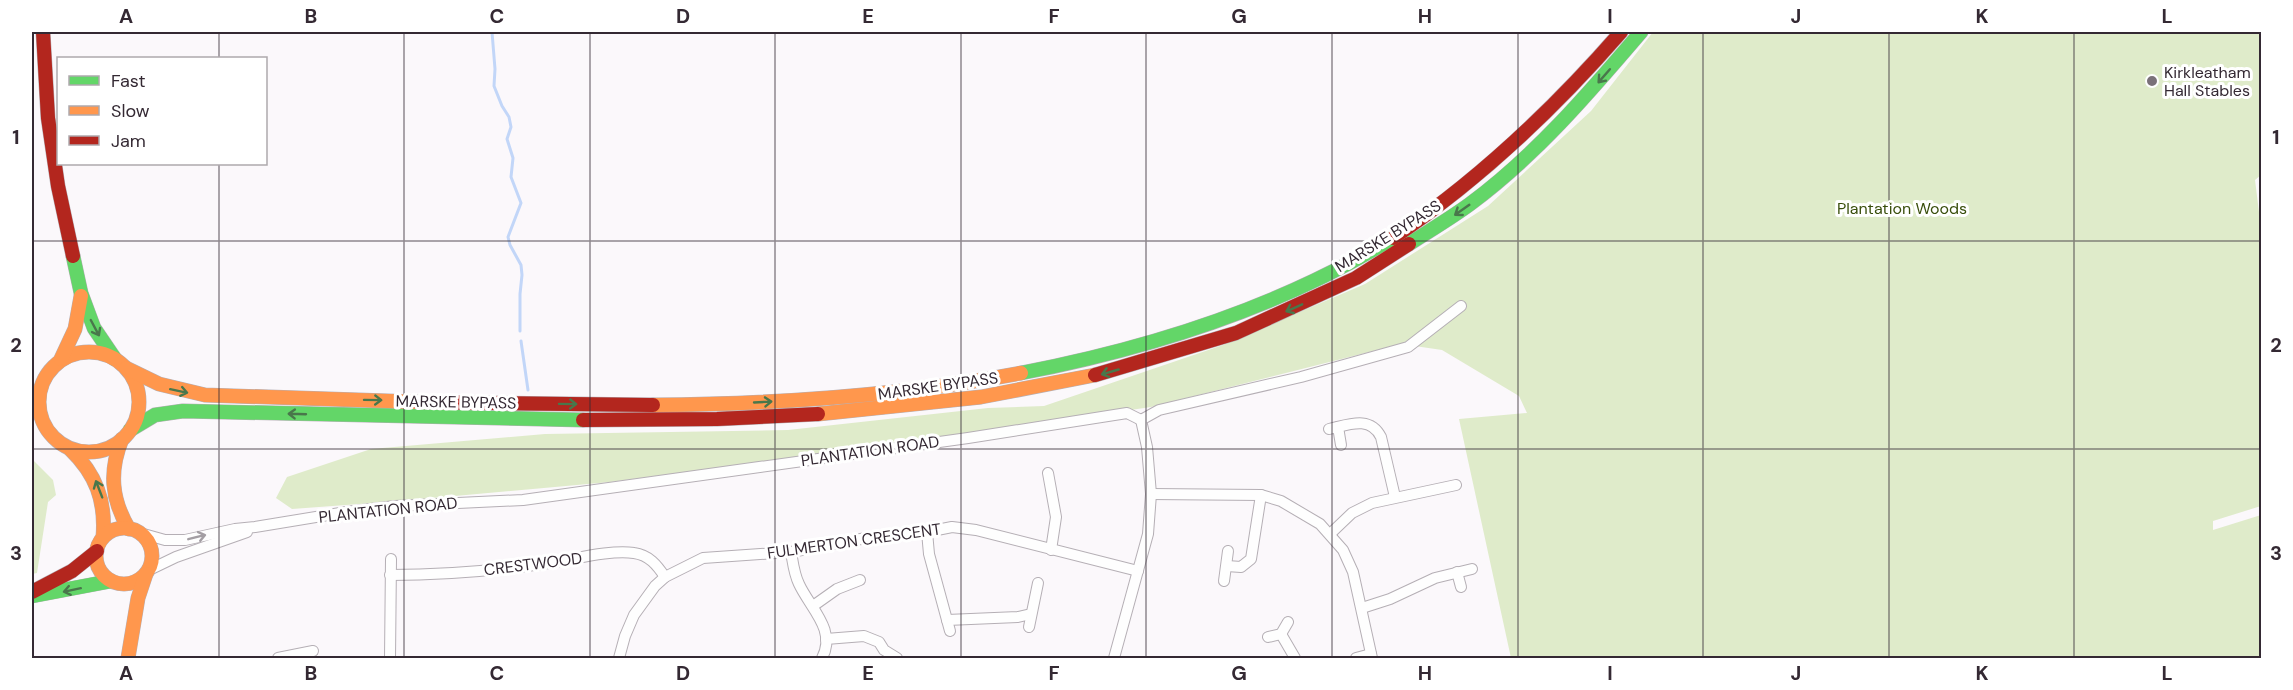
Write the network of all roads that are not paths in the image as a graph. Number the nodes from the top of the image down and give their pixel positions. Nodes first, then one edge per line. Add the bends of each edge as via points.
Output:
1 (43, 32) edge
2 (1620, 32) edge
3 (1641, 32) edge
4 (81, 293) junction
5 (1461, 306) dead end
6 (61, 359) junction
7 (121, 364) junction
8 (49, 371) junction
9 (32, 376) edge
10 (1141, 420) junction
11 (32, 424) edge
12 (126, 435) junction
13 (52, 437) junction
14 (1341, 445) dead end
15 (70, 448) junction
16 (1048, 473) dead end
17 (1444, 475) dead end
18 (1064, 485) dead end
19 (1051, 487) junction
20 (1151, 494) junction
21 (1261, 495) junction
22 (1395, 496) junction
23 (255, 527) junction
24 (135, 531) junction
25 (927, 532) junction
26 (1330, 534) junction
27 (104, 537) junction
28 (1051, 550) junction
29 (97, 551) junction
30 (1228, 551) dead end
31 (791, 552) junction
32 (391, 559) dead end
33 (1227, 566) junction
34 (1472, 569) dead end
35 (1138, 571) junction
36 (148, 572) junction
37 (1457, 573) junction
38 (390, 575) junction
39 (665, 577) junction
40 (860, 580) dead end
41 (1224, 581) dead end
42 (116, 583) junction
43 (1038, 583) dead end
44 (1461, 587) dead end
45 (32, 594) edge
46 (813, 606) junction
47 (1362, 608) junction
48 (1031, 614) junction
49 (1288, 622) dead end
50 (134, 625) junction
51 (1029, 627) dead end
52 (1281, 634) junction
53 (1268, 637) dead end
54 (826, 639) junction
55 (314, 651) dead end
56 (1371, 656) edge
57 (128, 658) edge
58 (278, 658) edge
59 (390, 658) edge
60 (619, 658) edge
61 (822, 658) edge
62 (897, 658) edge
63 (1114, 658) edge
64 (1295, 658) edge
65 (1356, 658) edge

1 - 4 main road via 48,118
7 -> 2 main road, MARSKE BYPASS via 149,382 170,389 218,396 638,405 893,394 1094,360 1243,312 1315,280 1413,224 1496,161 1537,124
3 -> 12 main road, MARSKE BYPASS via 1538,146 1469,205 1381,264 1260,322 1099,376 970,400 797,417 560,421 183,411 155,415
4 - 6 main road via 75,329
4 -> 7 main road via 94,328
5 - 10 street via 1408,347 1291,380 1159,410
6 - 7 main road via 81,352 99,353
6 - 8 main road
7 - 12 main road via 134,380 138,395 138,410
8 - 9 main road
8 - 13 main road via 40,389 39,410
10 - 20 street
10 - 23 street, PLANTATION ROAD via 1127,413 523,500 395,506
11 - 13 main road
12 - 15 main road via 97,451
12 - 24 main road via 115,456 112,484 116,503
13 - 15 main road
14 - 22 street via 1333,428 1357,423 1377,429
27 -> 15 main road via 99,489 91,471
16 - 19 street
17 - 22 street via 1451,486
18 - 19 street
19 - 28 street via 1056,517
20 - 21 street
20 - 35 street via 1148,534
21 - 26 street via 1302,512
21 - 33 street via 1251,559 1241,567
22 - 26 street via 1353,513
24 -> 23 street, PLANTATION ROAD via 165,540 185,540
23 - 36 street, PLANTATION ROAD
24 - 27 main road via 111,531
24 - 36 main road via 151,547
25 - 28 street, FULMERTON CRESCENT via 952,527 976,530
25 - 31 street, FULMERTON CRESCENT via 877,536
25 - 48 street via 929,554 949,625
26 - 47 street via 1353,572
27 - 29 main road
28 - 35 street, FULMERTON CRESCENT
29 - 42 main road via 99,568
29 - 45 main road
30 - 33 street
31 - 39 street, FULMERTON CRESCENT via 703,558
31 - 46 street via 798,584
32 - 38 street
33 - 41 street
34 - 37 street
35 - 63 street
36 - 42 main road via 132,583
36 - 50 main road via 140,589
37 - 44 street
37 - 47 street
38 - 39 street, CRESTWOOD via 461,573 633,552 654,562
38 - 59 street
39 - 60 street, FULMERTON CRESCENT via 634,615
40 - 46 street via 845,578
42 -> 45 main road
42 - 50 main road via 130,599
43 - 48 street
46 - 54 street
47 - 56 street
48 - 51 street
49 - 52 street
50 - 57 main road
52 - 53 street
52 - 64 street
54 - 61 street
54 - 62 street via 864,636 879,642
55 - 58 street
56 - 65 street

